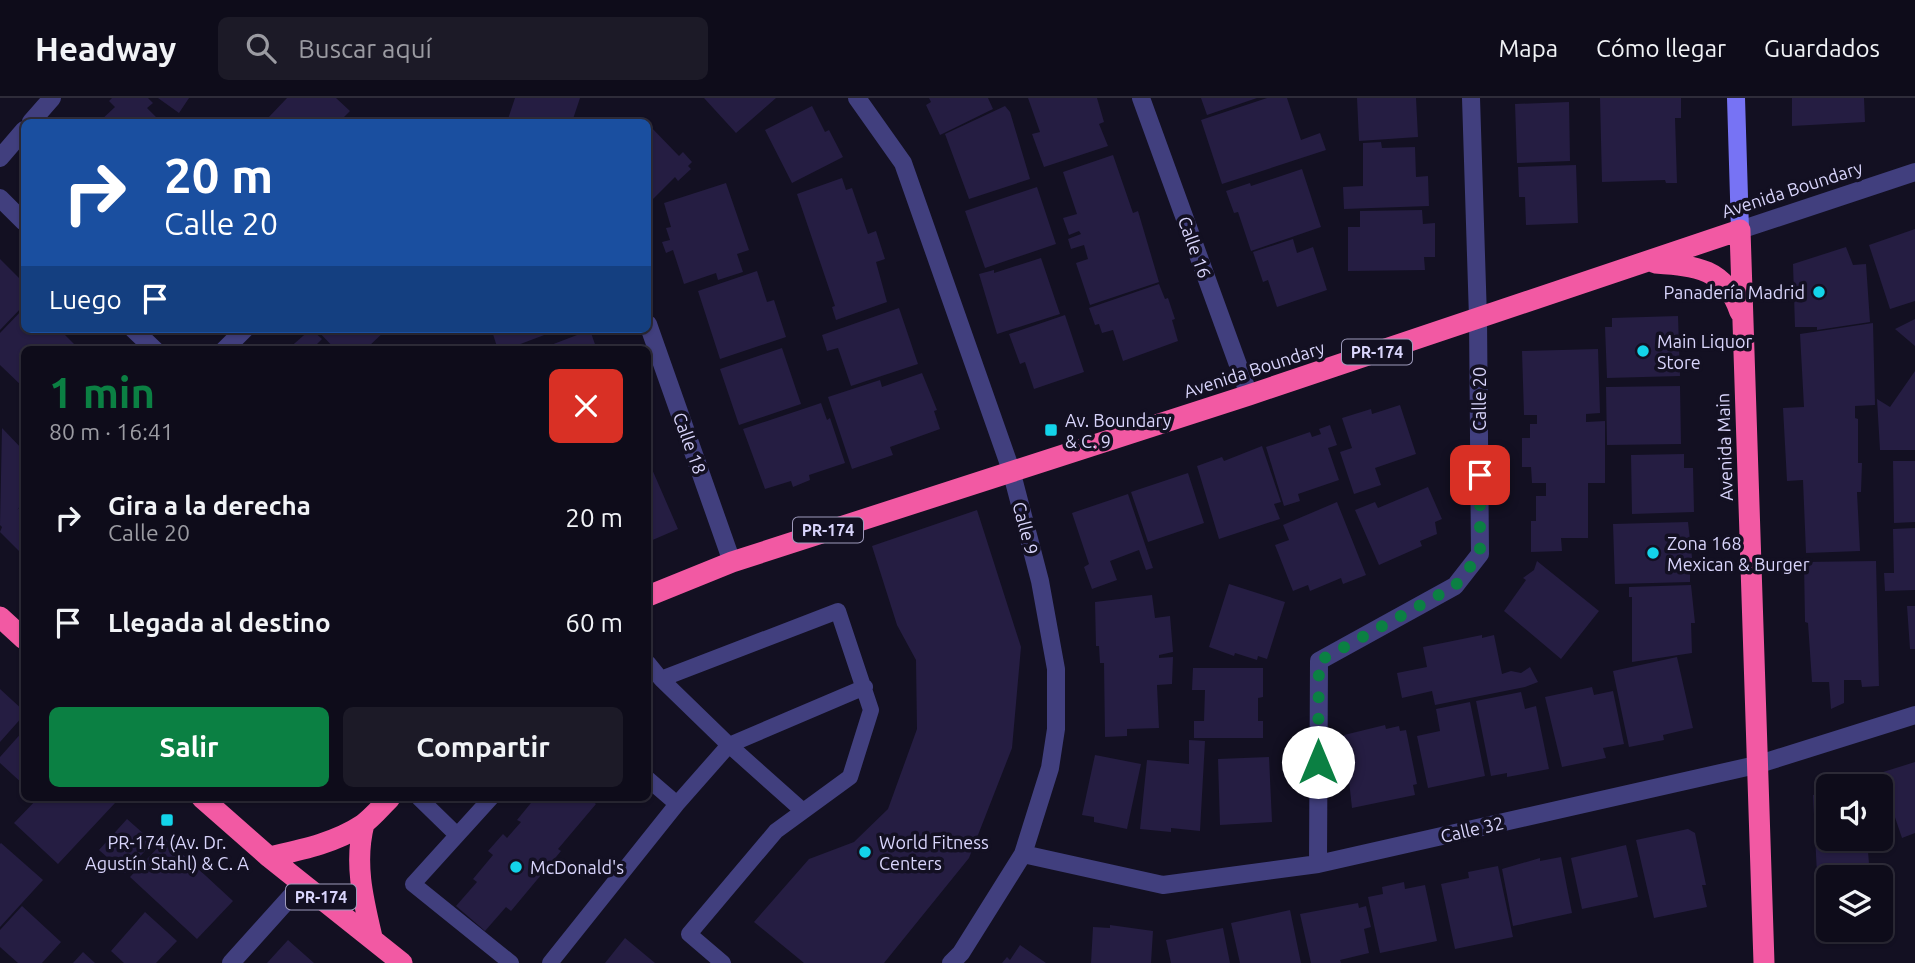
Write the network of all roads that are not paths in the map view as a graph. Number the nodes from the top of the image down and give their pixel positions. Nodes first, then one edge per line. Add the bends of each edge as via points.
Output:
1 (52, 98) edge
2 (857, 98) edge
3 (1141, 98) edge
4 (1471, 98) edge
5 (1736, 98) edge
6 (34, 119) edge
7 (21, 134) edge
8 (0, 158) edge
9 (1915, 172) edge
10 (0, 198) edge
11 (21, 219) edge
12 (1740, 230) junction
13 (1646, 262) junction
14 (1478, 318) junction
15 (1743, 321) junction
16 (651, 332) edge
17 (137, 333) edge
18 (240, 333) edge
19 (151, 346) edge
20 (228, 346) edge
21 (1249, 395) junction
22 (1012, 470) junction
23 (732, 562) junction
24 (651, 595) edge
25 (0, 617) edge
26 (21, 636) edge
27 (651, 667) edge
28 (661, 679) junction
29 (865, 687) junction
30 (1915, 715) edge
31 (729, 745) junction
32 (1756, 765) junction
33 (651, 782) edge
34 (205, 801) edge
35 (387, 801) edge
36 (422, 801) edge
37 (488, 801) edge
38 (677, 804) junction
39 (803, 811) junction
40 (364, 824) junction
41 (457, 835) junction
42 (1023, 854) junction
43 (269, 857) junction
44 (1318, 864) junction
45 (303, 883) junction
46 (372, 937) junction
47 (231, 963) edge
48 (402, 963) edge
49 (511, 963) edge
50 (550, 963) edge
51 (723, 963) edge
52 (951, 963) edge
53 (1764, 963) edge

1 - 6 street
2 - 22 street, Calle 9 via 902,163
3 - 21 street, Calle 16
4 - 14 street, Calle 20
5 - 12 street, Avenida Main
7 - 8 street
9 - 12 street, Avenida Boundary
10 - 11 street
12 - 13 highway, Avenida Boundary / PR-174
12 - 15 highway, Avenida Main
13 - 14 highway, Avenida Boundary / PR-174
13 - 15 highway via 1694,266 1713,274 1736,300
14 - 21 highway, Avenida Boundary / PR-174
14 - 44 street, Calle 20 via 1480,554 1455,586 1319,661
15 - 32 highway, Avenida Main
16 - 23 street, Calle 18
17 - 19 street
18 - 20 street
21 - 22 highway, Avenida Boundary / PR-174
22 - 23 highway, Avenida Boundary / PR-174
22 - 42 street, Calle 9 via 1041,581 1056,669 1056,729 1050,768
23 - 24 highway, Avenida Boundary / PR-174
25 - 26 highway
27 - 28 lane
28 - 29 lane via 838,611
28 - 31 lane
29 - 31 lane
29 - 39 lane via 871,710 850,777
30 - 32 street, Calle 32
31 - 38 lane
31 - 39 lane
32 - 44 street, Calle 32
32 - 53 highway, Avenida Main
33 - 38 lane
34 - 43 highway, PR-174
35 - 40 highway
36 - 41 lane
37 - 41 lane
38 - 50 lane
39 - 51 lane via 776,831 689,934
40 - 43 highway via 334,839
40 - 46 highway, PR-174 via 359,871
41 - 49 lane via 413,884
42 - 44 street, Calle 32 via 1163,885
42 - 52 street, Calle 9
43 - 45 highway, PR-174
45 - 46 highway, PR-174
45 - 47 street
46 - 48 highway, PR-174

